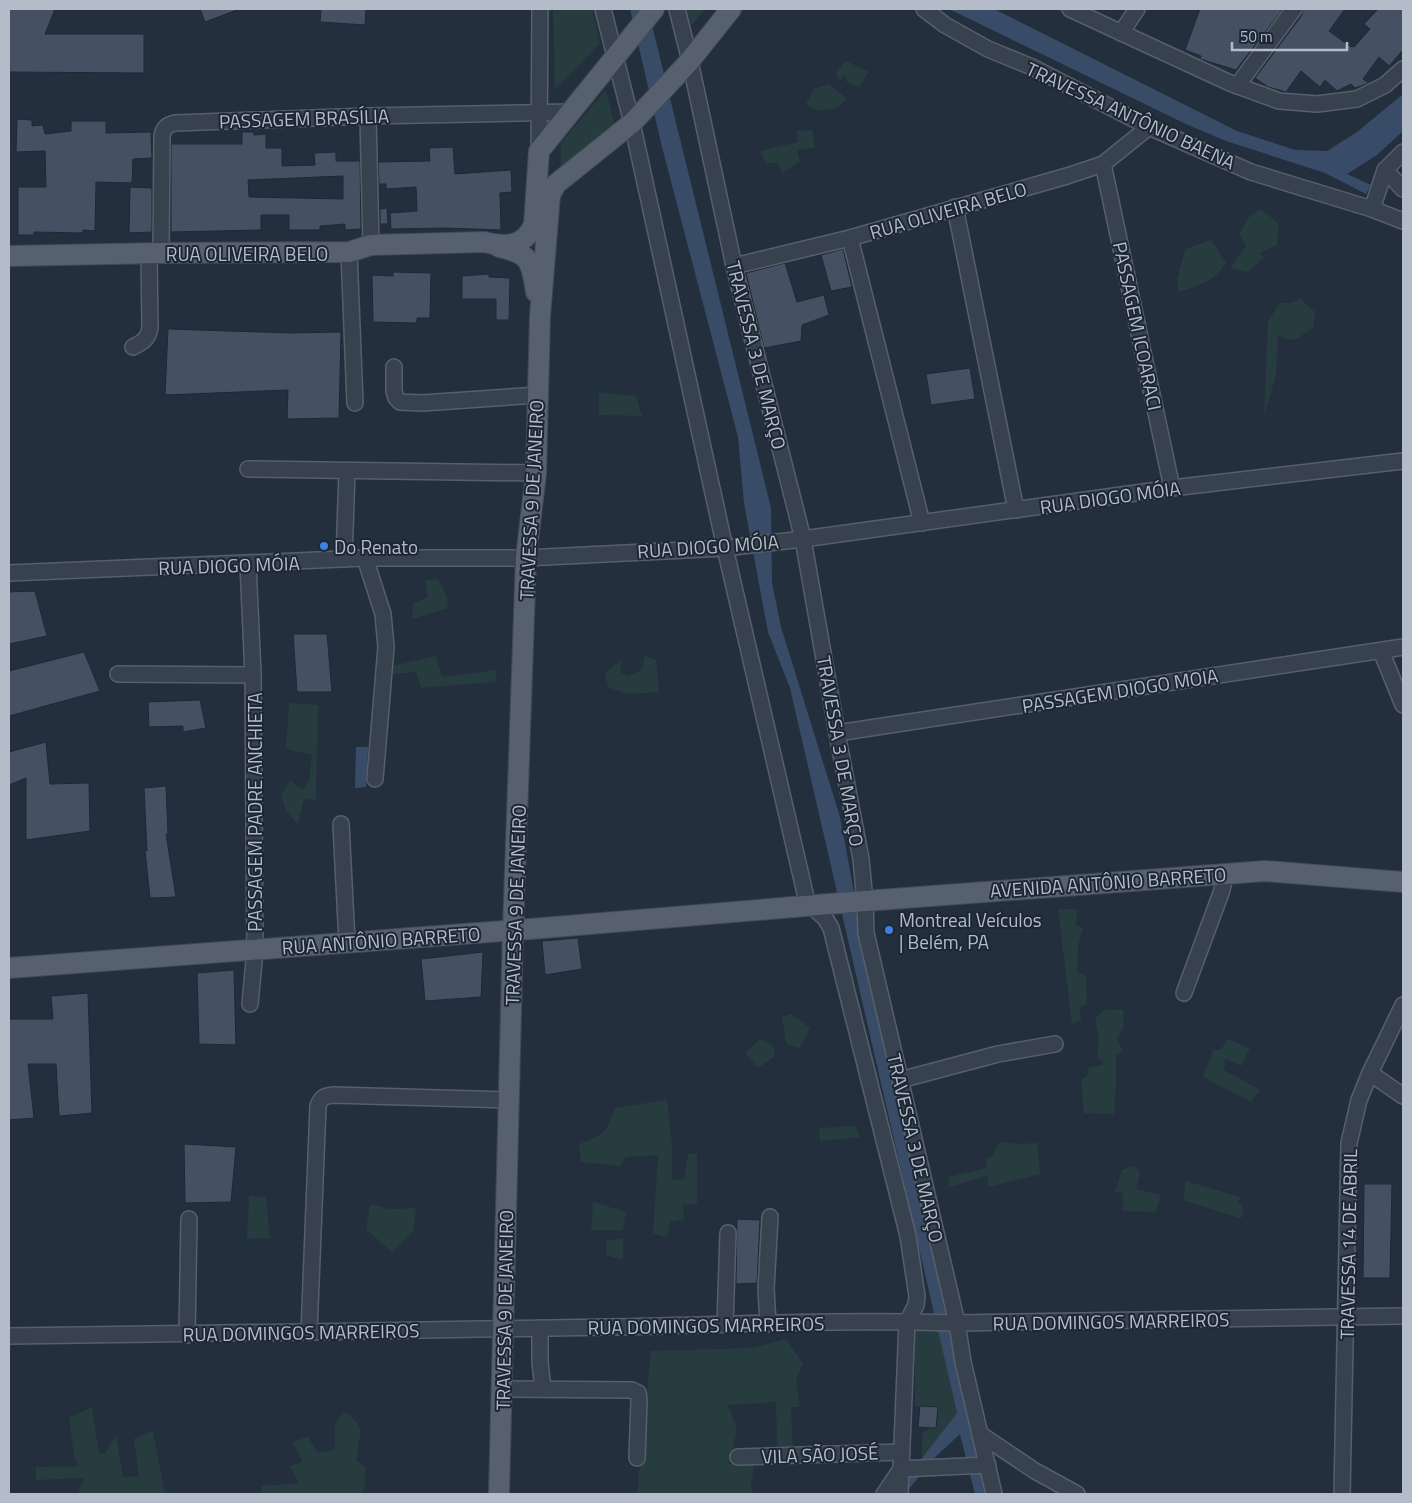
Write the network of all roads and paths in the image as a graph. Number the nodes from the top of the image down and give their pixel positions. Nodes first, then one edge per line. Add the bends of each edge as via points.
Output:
1 (540, 9) edge
2 (603, 9) edge
3 (654, 9) edge
4 (677, 9) edge
5 (731, 9) edge
6 (924, 9) edge
7 (1070, 9) edge
8 (1137, 9) edge
9 (1294, 9) edge
10 (1121, 33) junction
11 (616, 54) junction
12 (689, 62) junction
13 (1403, 69) edge
14 (1237, 86) junction
15 (540, 112) junction
16 (570, 112) junction
17 (368, 116) junction
18 (633, 122) junction
19 (1149, 127) junction
20 (539, 151) junction
21 (1403, 152) edge
22 (1104, 164) junction
23 (1385, 170) junction
24 (1403, 189) edge
25 (955, 207) junction
26 (1372, 209) junction
27 (1403, 222) edge
28 (850, 238) junction
29 (484, 242) junction
30 (371, 245) junction
31 (349, 252) junction
32 (155, 253) junction
33 (9, 256) edge
34 (734, 266) junction
35 (540, 316) junction
36 (133, 347) dead end
37 (394, 367) dead end
38 (538, 395) junction
39 (355, 404) dead end
40 (1403, 461) edge
41 (248, 469) dead end
42 (347, 471) junction
43 (536, 473) junction
44 (1172, 488) junction
45 (1016, 510) junction
46 (922, 522) junction
47 (803, 539) junction
48 (728, 547) junction
49 (365, 558) junction
50 (526, 558) junction
51 (344, 560) junction
52 (248, 564) junction
53 (9, 573) edge
54 (1403, 648) edge
55 (1381, 651) junction
56 (118, 674) dead end
57 (253, 675) junction
58 (1403, 705) edge
59 (837, 733) junction
60 (375, 778) dead end
61 (341, 824) dead end
62 (1226, 874) junction
63 (1403, 882) edge
64 (862, 901) junction
65 (810, 906) junction
66 (514, 930) junction
67 (347, 943) junction
68 (255, 950) junction
69 (9, 968) edge
70 (1184, 993) dead end
71 (250, 1004) dead end
72 (1403, 1005) edge
73 (1055, 1044) dead end
74 (1370, 1073) junction
75 (900, 1080) junction
76 (1403, 1096) edge
77 (510, 1100) junction
78 (770, 1217) dead end
79 (188, 1218) dead end
80 (728, 1233) dead end
81 (1403, 1316) edge
82 (1346, 1318) junction
83 (911, 1322) junction
84 (956, 1323) junction
85 (725, 1324) junction
86 (768, 1324) junction
87 (540, 1328) junction
88 (504, 1329) junction
89 (309, 1333) junction
90 (187, 1335) junction
91 (9, 1336) edge
92 (502, 1389) junction
93 (543, 1389) junction
94 (980, 1434) junction
95 (902, 1452) junction
96 (738, 1457) dead end
97 (637, 1458) dead end
98 (979, 1465) junction
99 (909, 1476) edge
100 (499, 1494) edge
101 (884, 1494) edge
102 (994, 1494) edge
103 (1077, 1494) edge
104 (1342, 1494) edge

1 - 15 street
2 - 11 street
3 - 11 main road
4 - 12 street, TRAVESSA 3 DE MARÇO
5 - 12 main road
6 - 19 street, TRAVESSA ANTÔNIO BAENA via 945,25 988,48
7 - 10 street
8 - 10 street
9 - 14 street
10 - 14 street
11 - 16 main road
11 - 18 street
12 - 18 main road
12 - 34 street, TRAVESSA 3 DE MARÇO
13 - 14 street via 1385,85 1357,99 1318,104 1279,101
15 - 16 street, PASSAGEM BRASÍLIA
15 - 17 street, PASSAGEM BRASÍLIA
15 - 20 street
16 - 20 main road
17 - 30 street
17 - 32 street, PASSAGEM BRASÍLIA via 167,125 162,136
18 - 35 main road via 556,184 550,195
18 - 48 street
19 - 22 street, RUA OLIVEIRA BELO
19 - 26 street, TRAVESSA ANTÔNIO BAENA via 1251,172
20 - 29 main road, RUA OLIVEIRA BELO via 534,225 529,236 508,245
21 - 23 street
22 - 25 street, RUA OLIVEIRA BELO
22 - 44 street, PASSAGEM ICOARACI
23 - 24 street
23 - 26 street
25 - 28 street, RUA OLIVEIRA BELO
25 - 45 street
26 - 27 street, TRAVESSA ANTÔNIO BAENA
28 - 34 street, RUA OLIVEIRA BELO
28 - 46 street
29 - 30 main road, RUA OLIVEIRA BELO
29 - 35 main road, RUA OLIVEIRA BELO via 524,255 529,262
30 - 31 main road, RUA OLIVEIRA BELO
31 - 32 main road, RUA OLIVEIRA BELO
31 - 39 street
32 - 33 main road, RUA OLIVEIRA BELO
32 - 36 street via 150,328 144,342
34 - 47 street, TRAVESSA 3 DE MARÇO
35 - 38 main road, TRAVESSA 9 DE JANEIRO
37 - 38 street via 394,391 400,402
38 - 43 main road, TRAVESSA 9 DE JANEIRO
40 - 44 street, RUA DIOGO MÓIA
41 - 42 street
42 - 43 street
42 - 51 street
43 - 50 main road, TRAVESSA 9 DE JANEIRO
44 - 45 street, RUA DIOGO MÓIA
45 - 46 street, RUA DIOGO MÓIA
46 - 47 street, RUA DIOGO MÓIA
47 - 48 street, RUA DIOGO MÓIA
47 - 59 street, TRAVESSA 3 DE MARÇO
48 - 50 street, RUA DIOGO MÓIA
48 - 65 street
49 - 50 street, RUA DIOGO MÓIA
49 - 51 street, RUA DIOGO MÓIA
49 - 60 street via 383,614 386,647
50 - 66 main road, TRAVESSA 9 DE JANEIRO
51 - 52 street, RUA DIOGO MÓIA
52 - 53 street, RUA DIOGO MÓIA
52 - 57 street, PASSAGEM PADRE ANCHIETA
54 - 55 street, PASSAGEM DIOGO MOIA
55 - 58 street
55 - 59 street, PASSAGEM DIOGO MOIA
56 - 57 street, PASSAGEM PADRE ANCHIETA
57 - 68 street, PASSAGEM PADRE ANCHIETA
59 - 64 street, TRAVESSA 3 DE MARÇO via 861,859
61 - 67 street
62 - 63 main road, AVENIDA ANTÔNIO BARRETO via 1265,871
62 - 64 main road, AVENIDA ANTÔNIO BARRETO
62 - 70 street
64 - 65 main road, AVENIDA ANTÔNIO BARRETO
64 - 75 street, TRAVESSA 3 DE MARÇO via 866,933
65 - 66 main road, RUA ANTÔNIO BARRETO
65 - 83 street, TRAVESSA 3 DE MARÇO via 825,918 831,928 908,1236 916,1296
66 - 67 main road, RUA ANTÔNIO BARRETO
66 - 77 main road, TRAVESSA 9 DE JANEIRO
67 - 68 main road, RUA ANTÔNIO BARRETO
68 - 69 main road, RUA ANTÔNIO BARRETO
68 - 71 street, PASSAGEM PADRE ANCHIETA
72 - 74 street, TRAVESSA 14 DE ABRIL
73 - 75 street via 998,1054
74 - 76 street
74 - 82 street, TRAVESSA 14 DE ABRIL via 1359,1100 1349,1143
75 - 84 street, TRAVESSA 3 DE MARÇO
77 - 88 main road, TRAVESSA 9 DE JANEIRO
77 - 89 street via 333,1095 320,1100
78 - 86 street via 766,1289
79 - 90 street
80 - 85 street
81 - 82 street, RUA DOMINGOS MARREIROS
82 - 84 street, RUA DOMINGOS MARREIROS
82 - 104 street, TRAVESSA 14 DE ABRIL
83 - 84 street, RUA DOMINGOS MARREIROS
83 - 86 street, RUA DOMINGOS MARREIROS
83 - 95 street, TRAVESSA 3 DE MARÇO
84 - 94 street, TRAVESSA 3 DE MARÇO
85 - 86 street, RUA DOMINGOS MARREIROS
85 - 87 street, RUA DOMINGOS MARREIROS
87 - 88 street, RUA DOMINGOS MARREIROS
87 - 93 street
88 - 89 street, RUA DOMINGOS MARREIROS
88 - 92 main road, TRAVESSA 9 DE JANEIRO
89 - 90 street, RUA DOMINGOS MARREIROS
90 - 91 street, RUA DOMINGOS MARREIROS
92 - 93 street
92 - 100 main road, TRAVESSA 9 DE JANEIRO
93 - 97 street via 632,1390 638,1393
94 - 98 street, TRAVESSA 3 DE MARÇO
94 - 103 street via 1035,1471
95 - 96 street, VILA SÃO JOSÉ
95 - 99 street, TRAVESSA 3 DE MARÇO
98 - 99 street
98 - 102 street, TRAVESSA 3 DE MARÇO
99 - 101 street

